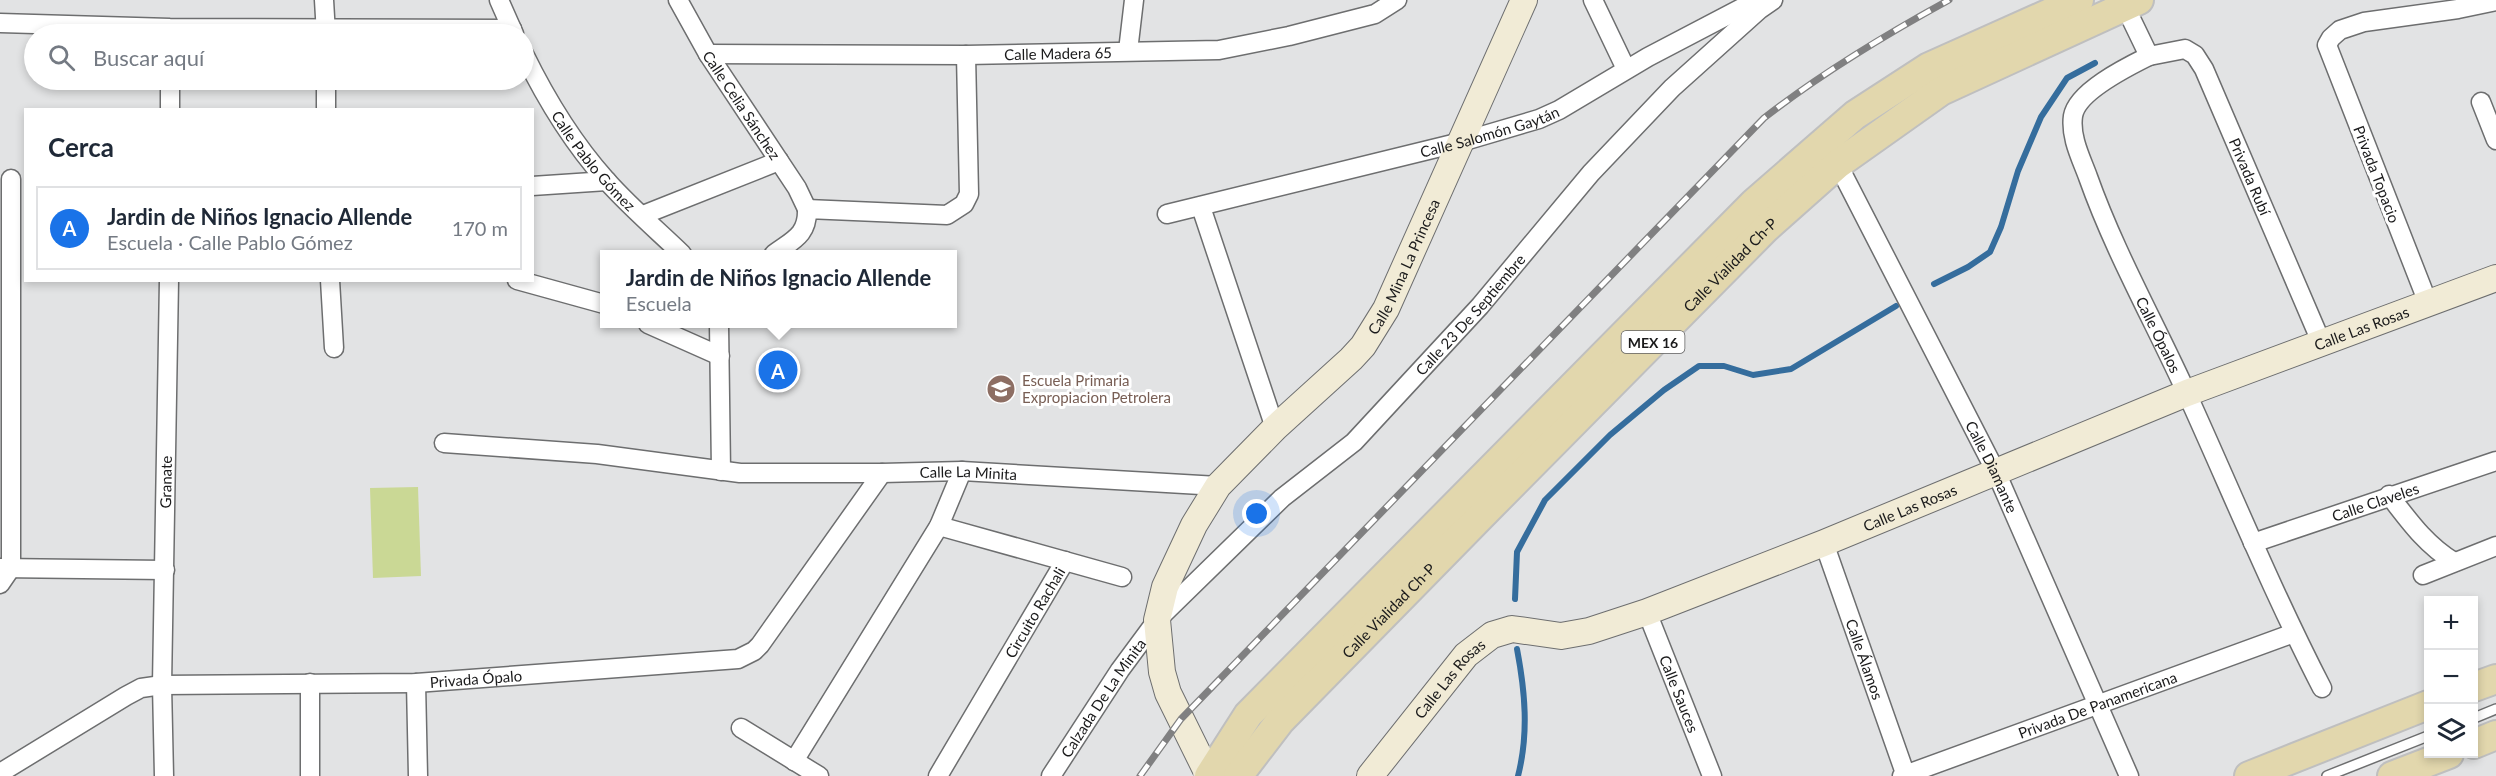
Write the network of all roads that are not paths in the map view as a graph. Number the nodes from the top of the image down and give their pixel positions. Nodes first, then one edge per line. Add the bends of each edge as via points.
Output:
1 (324, 0) edge
2 (499, 0) edge
3 (678, 0) edge
4 (1134, 0) edge
5 (1397, 0) edge
6 (1524, 0) edge
7 (1593, 0) edge
8 (2079, 0) edge
9 (2129, 2) edge
10 (2495, 2) edge
11 (1761, 3) edge
12 (0, 23) edge
13 (24, 24) edge
14 (326, 24) edge
15 (510, 24) edge
16 (1128, 51) junction
17 (708, 54) junction
18 (966, 55) junction
19 (2150, 56) junction
20 (1626, 69) junction
21 (534, 74) edge
22 (170, 90) edge
23 (326, 90) edge
24 (2481, 102) dead end
25 (170, 108) edge
26 (326, 108) edge
27 (2496, 140) edge
28 (1461, 142) junction
29 (1832, 153) junction
30 (779, 161) junction
31 (12, 179) edge
32 (607, 181) junction
33 (534, 186) edge
34 (1201, 207) junction
35 (807, 209) junction
36 (1167, 214) dead end
37 (643, 215) junction
38 (677, 250) edge
39 (780, 250) edge
40 (2496, 278) edge
41 (169, 282) edge
42 (330, 282) edge
43 (527, 282) edge
44 (600, 303) edge
45 (2428, 303) junction
46 (657, 328) edge
47 (719, 328) edge
48 (2322, 344) junction
49 (334, 348) dead end
50 (720, 356) junction
51 (2187, 393) junction
52 (1275, 428) junction
53 (444, 443) dead end
54 (2496, 461) edge
55 (721, 471) junction
56 (962, 471) junction
57 (1996, 472) junction
58 (882, 473) junction
59 (1218, 486) junction
60 (2389, 495) junction
61 (939, 526) junction
62 (1824, 543) junction
63 (2253, 543) junction
64 (2496, 546) edge
65 (1065, 561) junction
66 (2454, 562) junction
67 (5, 568) edge
68 (165, 570) junction
69 (2423, 574) dead end
70 (1122, 577) dead end
71 (0, 584) edge
72 (1647, 612) junction
73 (1157, 620) junction
74 (2294, 633) junction
75 (2496, 679) edge
76 (310, 683) junction
77 (416, 683) junction
78 (162, 685) junction
79 (2478, 686) edge
80 (2322, 688) dead end
81 (2097, 705) junction
82 (2424, 707) edge
83 (2496, 710) edge
84 (2478, 717) edge
85 (741, 728) dead end
86 (2496, 735) edge
87 (2424, 738) edge
88 (2478, 742) edge
89 (2437, 758) edge
90 (794, 761) junction
91 (4, 768) edge
92 (1905, 775) edge
93 (164, 776) edge
94 (310, 776) edge
95 (418, 776) edge
96 (819, 776) edge
97 (938, 776) edge
98 (1051, 776) edge
99 (1209, 776) edge
100 (1238, 776) edge
101 (1370, 776) edge
102 (1712, 776) edge
103 (2128, 776) edge
104 (2249, 776) edge
105 (2327, 776) edge
106 (2392, 776) edge

1 - 14 street
2 - 15 street
3 - 17 street, Calle Celia Sánchez
4 - 16 street
5 - 16 street, Calle Madera 65 via 1375,14 1218,50
6 - 28 street, Calle Mina La Princesa
7 - 20 street
8 - 29 main road, Calle Vialidad Ch-P / MEX 16 via 1929,67 1855,115
9 - 19 street
9 - 29 main road, Calle Vialidad Ch-P / MEX 16 via 1941,91
10 - 45 street, Privada Topacio via 2364,22 2340,30 2327,45
11 - 20 street, Calle Salomón Gaytán
11 - 73 street, Calle 23 De Septiembre via 1591,173 1480,306 1354,442 1282,498
12 - 13 street
16 - 18 street, Calle Madera 65
17 - 18 street, Calle Madera 65
17 - 30 street, Calle Celia Sánchez
18 - 35 street via 969,194 964,204 946,215
19 - 48 street, Privada Rubí via 2185,49 2195,55 2204,69
19 - 51 street, Calle Ópalos via 2087,95 2073,115 2073,130 2105,225
20 - 28 street, Calle Salomón Gaytán via 1549,114
21 - 32 street, Calle Pablo Gómez via 563,125
22 - 25 street
23 - 26 street
24 - 27 street
28 - 34 street, Calle Salomón Gaytán
28 - 52 street, Calle Mina La Princesa via 1373,332 1351,359
29 - 57 street, Calle Diamante
29 - 99 main road, Calle Vialidad Ch-P / MEX 16 via 1754,203 1248,715
29 - 100 main road, Calle Vialidad Ch-P / MEX 16 via 1766,228 1280,721
30 - 35 street, Calle Celia Sánchez
30 - 37 street
31 - 67 street
32 - 33 street
32 - 37 street, Calle Pablo Gómez
34 - 36 street, Calle Salomón Gaytán
34 - 52 street
35 - 39 street via 805,228
37 - 38 street, Calle Pablo Gómez
40 - 45 street, Calle Las Rosas
41 - 68 street, Granate
42 - 49 street
43 - 44 street
45 - 48 street, Calle Las Rosas
46 - 50 street
47 - 50 street
48 - 51 street, Calle Las Rosas
50 - 55 street
51 - 57 street, Calle Las Rosas
51 - 63 street, Calle Ópalos
52 - 59 street, Calle Mina La Princesa
53 - 55 street, Calle La Minita via 597,454
54 - 60 street, Calle Claveles
55 - 58 street, Calle La Minita
56 - 58 street, Calle La Minita
56 - 59 street, Calle La Minita
56 - 61 street
57 - 62 street, Calle Las Rosas
57 - 81 street, Calle Diamante
58 - 77 street, Privada Ópalo via 760,645 747,655
59 - 73 street, Calzada De La Minita via 1194,525 1165,587
60 - 63 street, Calle Claveles
60 - 66 street via 2415,530
61 - 65 street, Circuito Rachali
61 - 90 street
62 - 72 street, Calle Las Rosas
62 - 92 street, Calle Álamos
63 - 74 street, Calle Ópalos
64 - 66 street
65 - 70 street
65 - 97 street, Circuito Rachali
66 - 69 street
67 - 68 street
67 - 71 street
68 - 78 street, Granate
72 - 101 street, Calle Las Rosas via 1561,636 1512,629 1492,635 1466,656
72 - 102 street, Calle Sauces
73 - 98 street, Calzada De La Minita
73 - 99 street, Calzada De La Minita via 1165,684
74 - 80 street, Calle Ópalos
74 - 81 street, Privada De Panamericana
75 - 79 main road
76 - 77 street, Privada Ópalo
76 - 78 street, Privada Ópalo
76 - 94 street
77 - 95 street
78 - 91 street, Privada Ópalo via 141,688
78 - 93 street, Granate
81 - 92 street, Privada De Panamericana
81 - 103 street, Calle Diamante
82 - 104 main road
83 - 84 lane
85 - 90 street
86 - 88 main road
87 - 105 lane
89 - 106 main road
90 - 96 street

